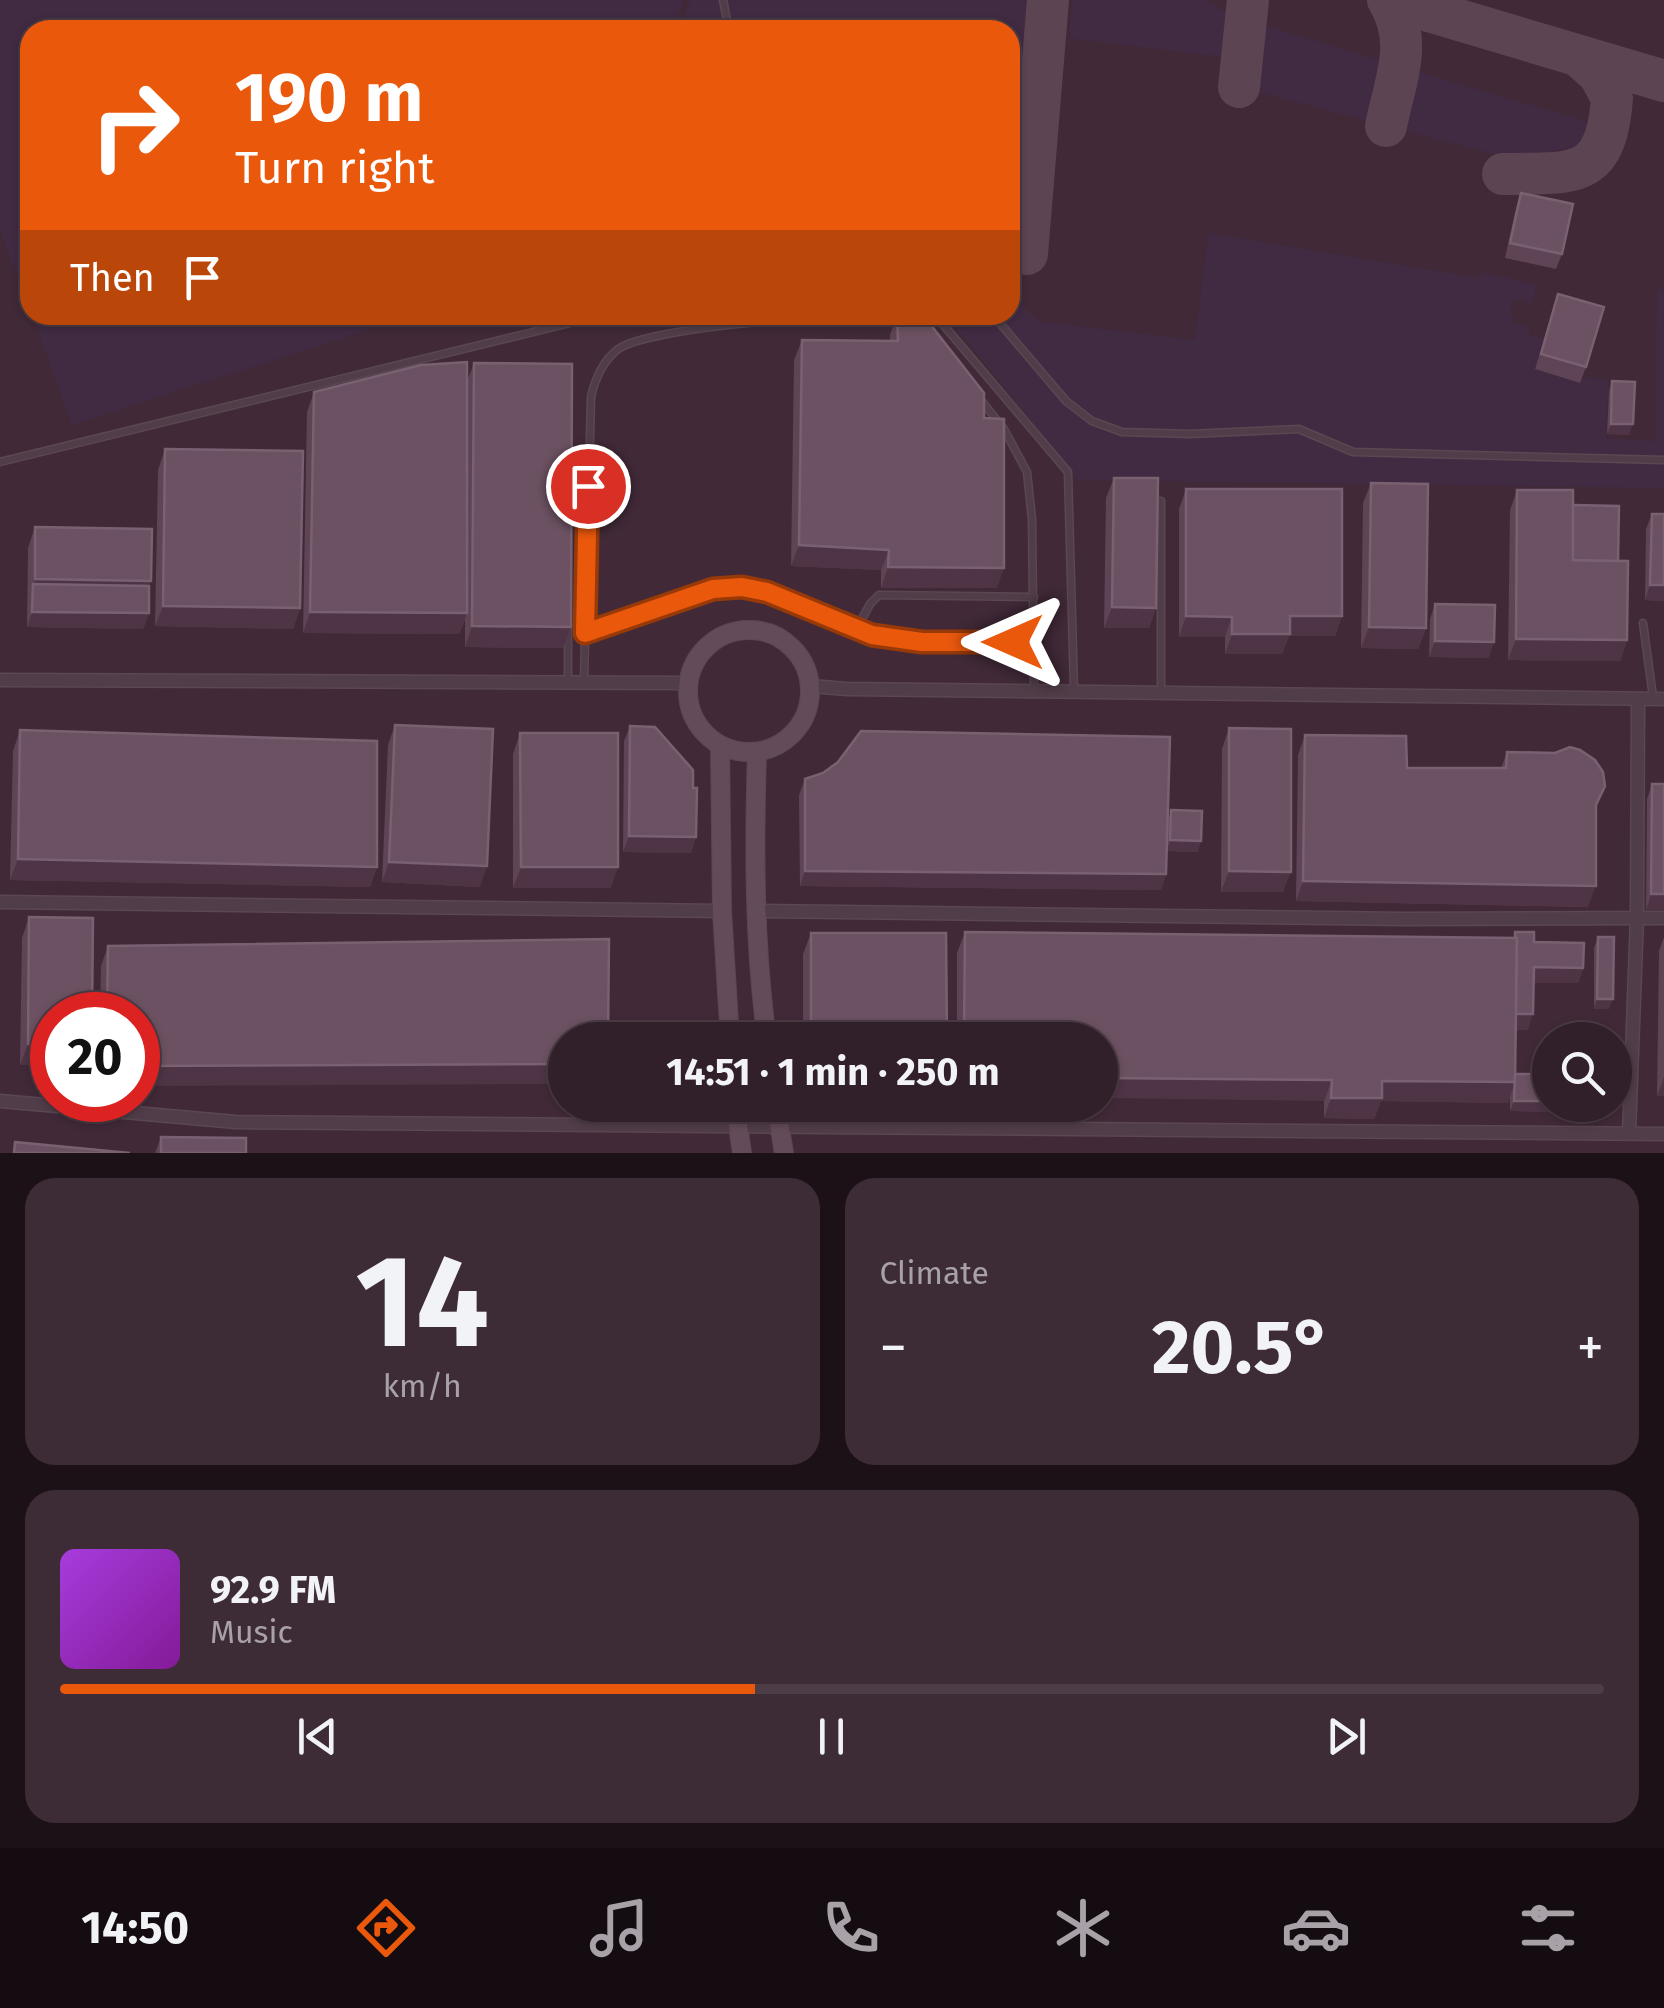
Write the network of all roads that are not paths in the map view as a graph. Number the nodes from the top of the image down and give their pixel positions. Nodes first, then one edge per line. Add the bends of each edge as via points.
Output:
1 (562, 325) edge
2 (749, 325) edge
3 (910, 325) edge
4 (943, 325) edge
5 (1001, 325) edge
6 (915, 327) edge
7 (979, 398) edge
8 (1664, 460) edge
9 (0, 462) edge
10 (1160, 501) edge
11 (1034, 597) junction
12 (1644, 623) dead end
13 (568, 625) edge
14 (856, 630) junction
15 (585, 633) junction
16 (1034, 642) junction
17 (0, 680) edge
18 (568, 682) junction
19 (584, 682) junction
20 (688, 682) junction
21 (810, 686) junction
22 (1034, 691) junction
23 (1074, 691) junction
24 (1161, 693) junction
25 (1659, 698) edge
26 (1638, 699) junction
27 (720, 745) junction
28 (758, 752) junction
29 (0, 902) edge
30 (757, 911) junction
31 (722, 912) junction
32 (1636, 918) junction
33 (1664, 918) edge
34 (729, 1022) edge
35 (764, 1022) edge
36 (0, 1101) edge
37 (737, 1122) edge
38 (779, 1122) edge
39 (737, 1126) junction
40 (780, 1126) junction
41 (1628, 1133) junction
42 (1664, 1134) edge
43 (742, 1153) edge
44 (784, 1153) edge

1 - 9 lane
2 - 15 lane via 639,340 618,349 594,380
3 - 6 lane
4 - 23 lane via 1068,472
5 - 8 lane via 1066,401 1122,432 1300,429 1354,452
7 - 11 lane via 1027,472
10 - 24 lane
11 - 14 lane via 879,596
11 - 16 lane
12 - 25 lane
13 - 18 lane
14 - 15 lane via 742,587 713,589
14 - 16 lane via 922,642
15 - 19 lane
16 - 22 lane
17 - 18 street
18 - 19 street
19 - 20 street
20 - 21 street via 702,651 731,632 749,630 795,651
20 - 27 street via 694,720
21 - 22 street
21 - 28 street via 798,728
22 - 23 street
23 - 24 street
24 - 26 street
25 - 26 street
26 - 32 street
27 - 28 street
27 - 31 street
28 - 30 street
29 - 31 street
30 - 32 street
30 - 35 street
31 - 34 street
32 - 33 street
32 - 41 street
36 - 39 street via 236,1122
37 - 39 street
38 - 40 street
39 - 40 street
39 - 43 street
40 - 41 street
40 - 44 street
41 - 42 street

